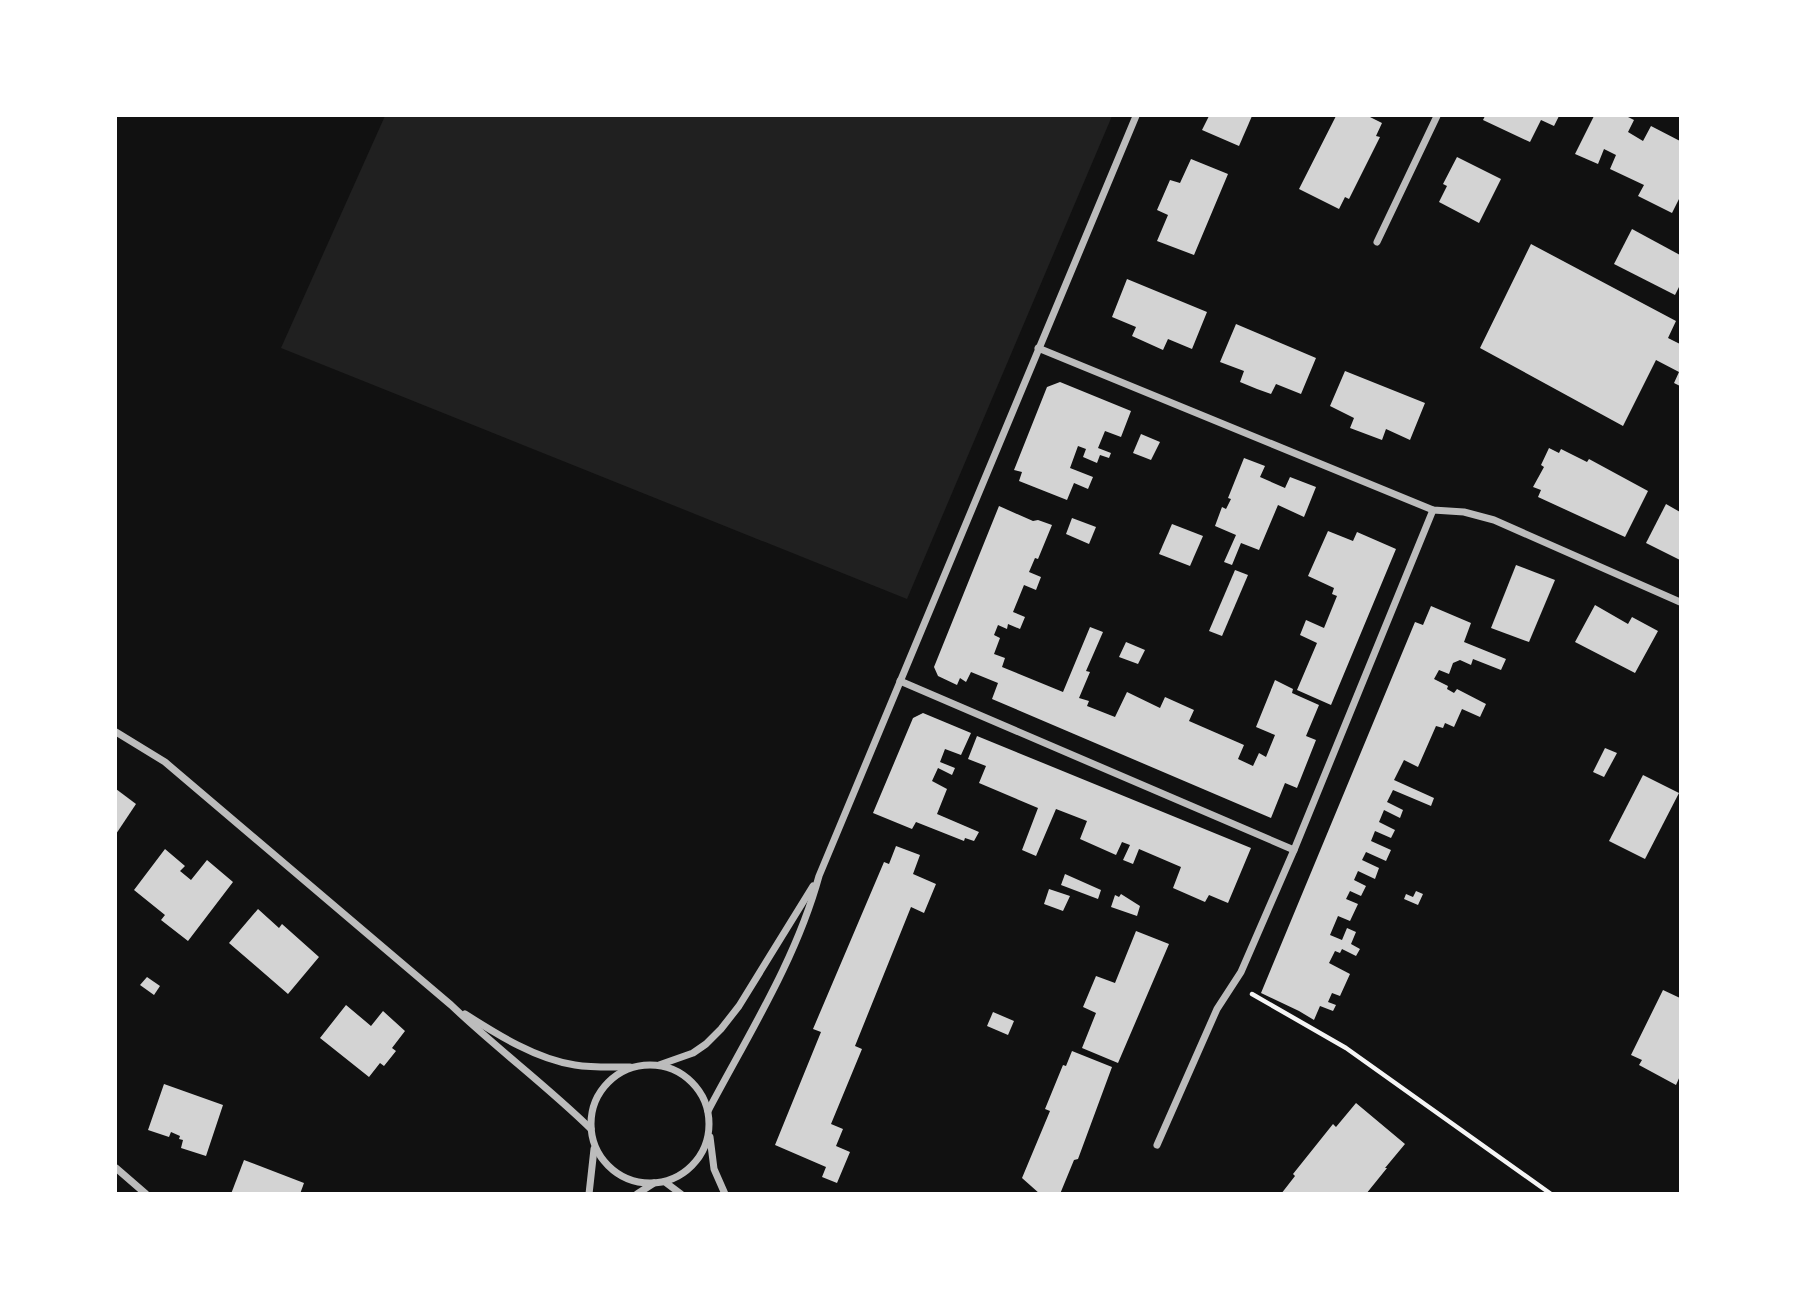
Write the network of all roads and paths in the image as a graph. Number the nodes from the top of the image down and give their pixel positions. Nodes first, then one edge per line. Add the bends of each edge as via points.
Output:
1 (1136, 116) edge
2 (1437, 116) edge
3 (1377, 243) dead end
4 (1038, 348) junction
5 (1433, 510) junction
6 (1681, 603) edge
7 (900, 681) junction
8 (116, 732) edge
9 (1294, 850) junction
10 (819, 876) junction
11 (1235, 985) junction
12 (451, 1005) junction
13 (656, 1065) junction
14 (638, 1066) junction
15 (708, 1111) junction
16 (591, 1129) junction
17 (709, 1129) junction
18 (593, 1138) junction
19 (1157, 1145) dead end
20 (116, 1168) edge
21 (665, 1182) junction
22 (655, 1183) junction
23 (146, 1194) edge
24 (589, 1194) edge
25 (637, 1194) edge
26 (681, 1194) edge
27 (725, 1194) edge
28 (1551, 1194) edge

1 - 4 street
2 - 3 street
4 - 5 street
4 - 7 street
5 - 6 street via 1494,520
5 - 9 street
7 - 9 street
7 - 10 street
8 - 12 street via 165,762
9 - 11 street
10 - 13 street via 721,1029 693,1053
10 - 15 street via 792,952
11 - 19 street via 1217,1009
11 - 28 path via 1346,1048
12 - 14 street via 496,1034 572,1065
12 - 16 street
13 - 14 street
13 - 15 street via 690,1080
14 - 16 street via 606,1085 596,1101
15 - 17 street
16 - 18 street
17 - 21 street via 695,1163
17 - 27 street via 714,1169
18 - 22 street via 600,1156 620,1175
18 - 24 street
20 - 23 street
21 - 22 street
21 - 26 street
22 - 25 street

